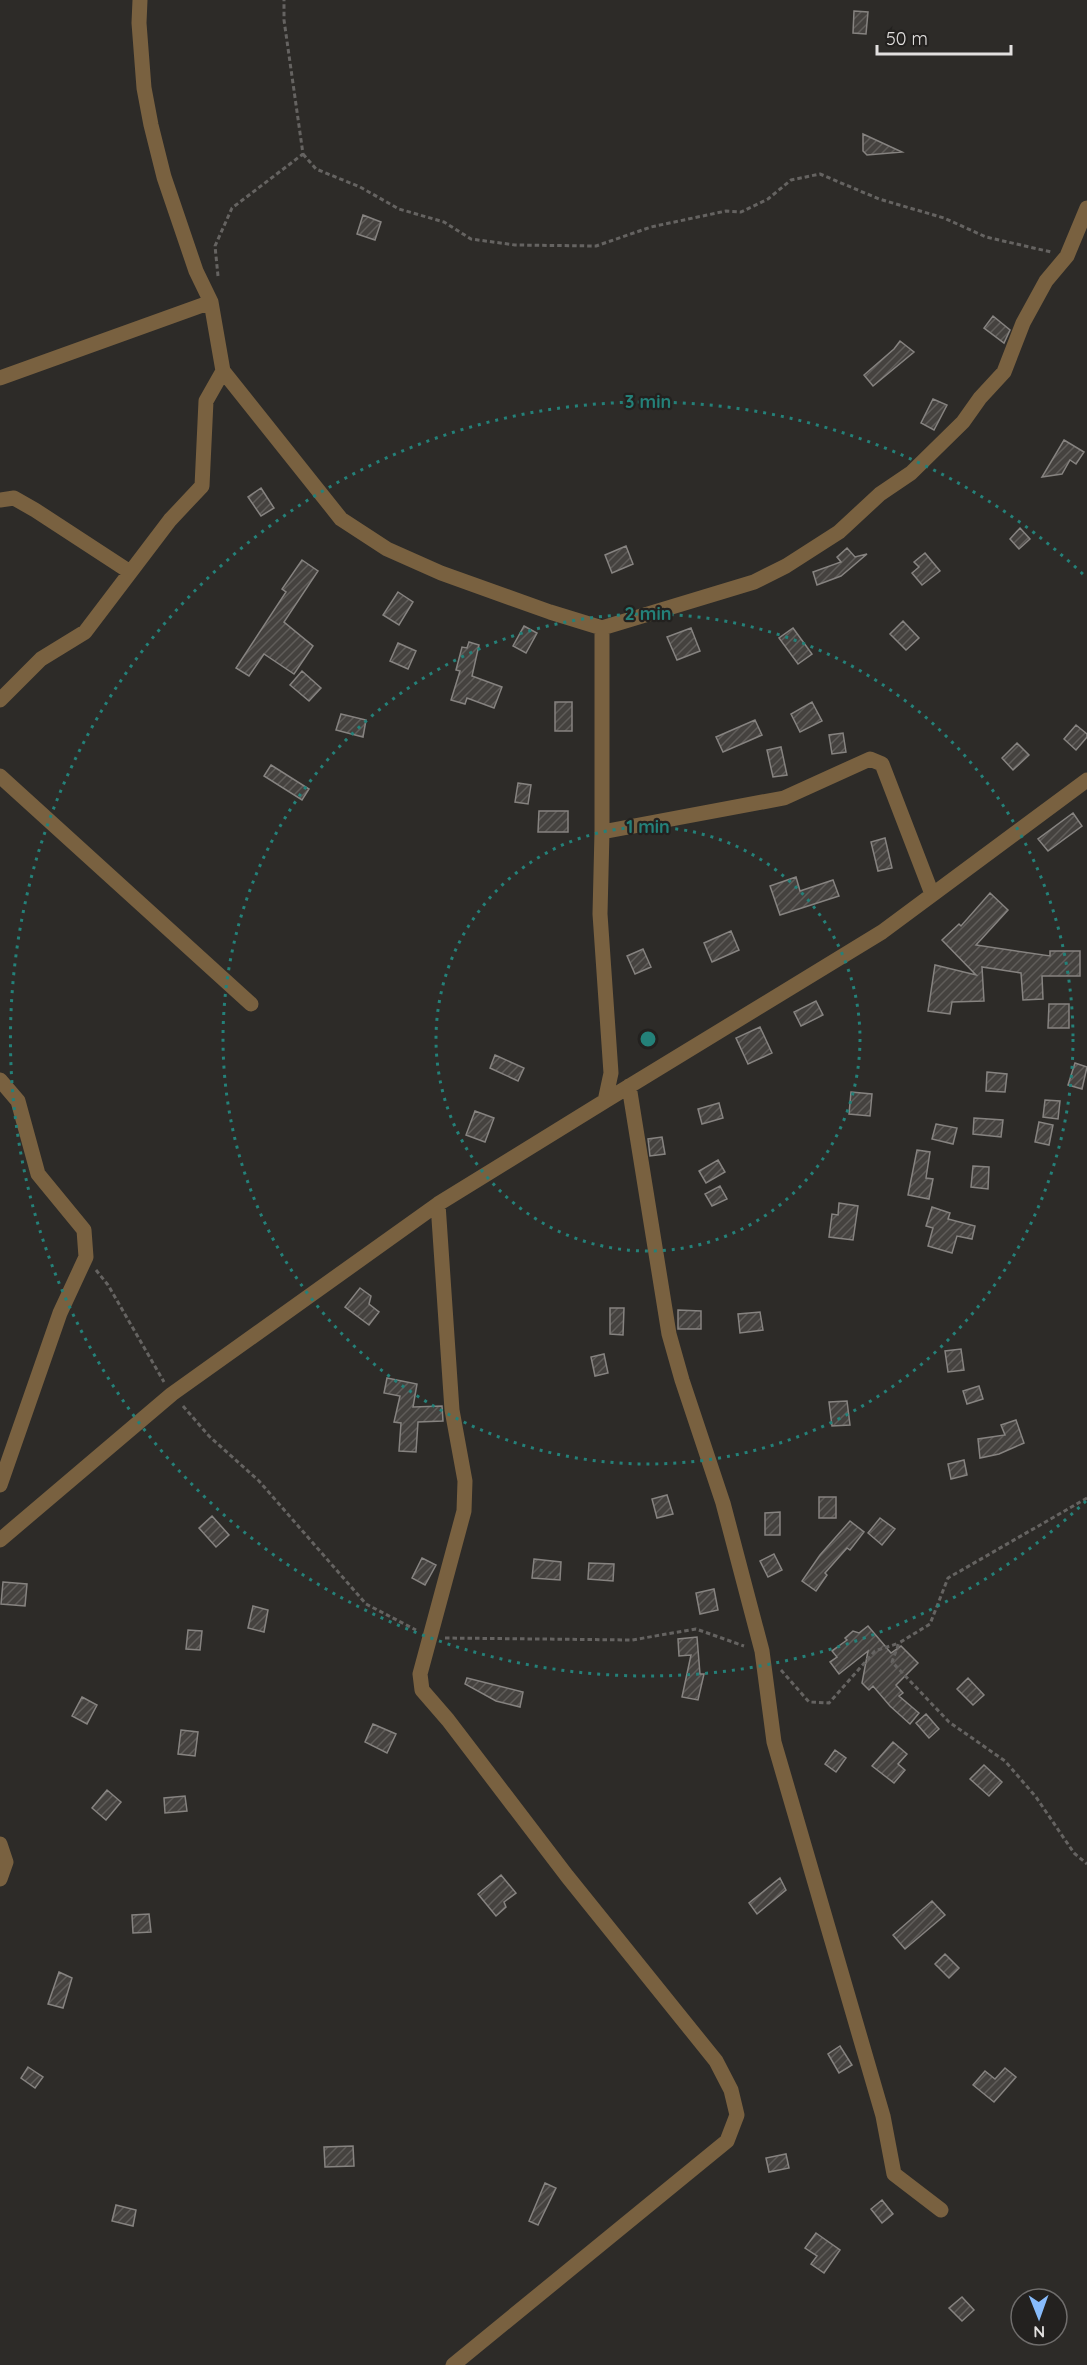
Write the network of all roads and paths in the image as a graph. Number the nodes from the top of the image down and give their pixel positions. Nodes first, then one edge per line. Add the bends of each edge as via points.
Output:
1 (140, 0) edge
2 (284, 0) edge
3 (303, 154) junction
4 (1087, 208) edge
5 (1067, 256) junction
6 (211, 302) junction
7 (223, 371) junction
8 (0, 378) edge
9 (0, 500) edge
10 (130, 572) junction
11 (602, 628) junction
12 (0, 700) edge
13 (0, 776) edge
14 (1087, 780) edge
15 (602, 832) junction
16 (932, 894) junction
17 (251, 1004) dead end
18 (2, 1084) edge
19 (628, 1086) junction
20 (604, 1101) junction
21 (438, 1204) junction
22 (0, 1485) edge
23 (1087, 1498) edge
24 (0, 1540) edge
25 (0, 1844) edge
26 (1087, 1864) edge
27 (0, 1879) edge
28 (941, 2210) dead end
29 (453, 2365) edge

1 - 6 street via 144,88 151,125 164,177 196,271
2 - 3 path
3 - 5 path via 316,169 399,209 444,222 471,239 514,245 596,246 651,227 726,211 741,212 768,199 791,180 820,174 986,237
3 - 6 path via 232,208 214,246 220,291
4 - 5 street
5 - 11 street via 1046,281 1023,323 1004,372 963,422 911,473 839,532 754,582
6 - 7 street
6 - 8 street
7 - 10 street via 206,401 202,486
7 - 11 street via 341,519 387,549 441,573
9 - 10 street via 14,498
10 - 12 street via 85,632 40,659
11 - 15 street
13 - 17 street
14 - 16 street
15 - 16 street via 784,798 870,759 882,764
15 - 20 street via 600,914 610,1072
16 - 19 street via 882,932
18 - 22 street via 18,1101 38,1174 84,1230 86,1257 60,1313
19 - 20 street
19 - 28 street via 669,1334 723,1503 762,1652 774,1742 883,2116 894,2174
20 - 21 street
21 - 24 street via 172,1394
21 - 29 street via 452,1410 465,1481 464,1511 420,1674 422,1690 716,2061 731,2090 737,2115 727,2140
23 - 26 path via 948,1578 930,1624 899,1643 892,1662 949,1722 1005,1761 1036,1797 1074,1853
25 - 27 street via 6,1862

